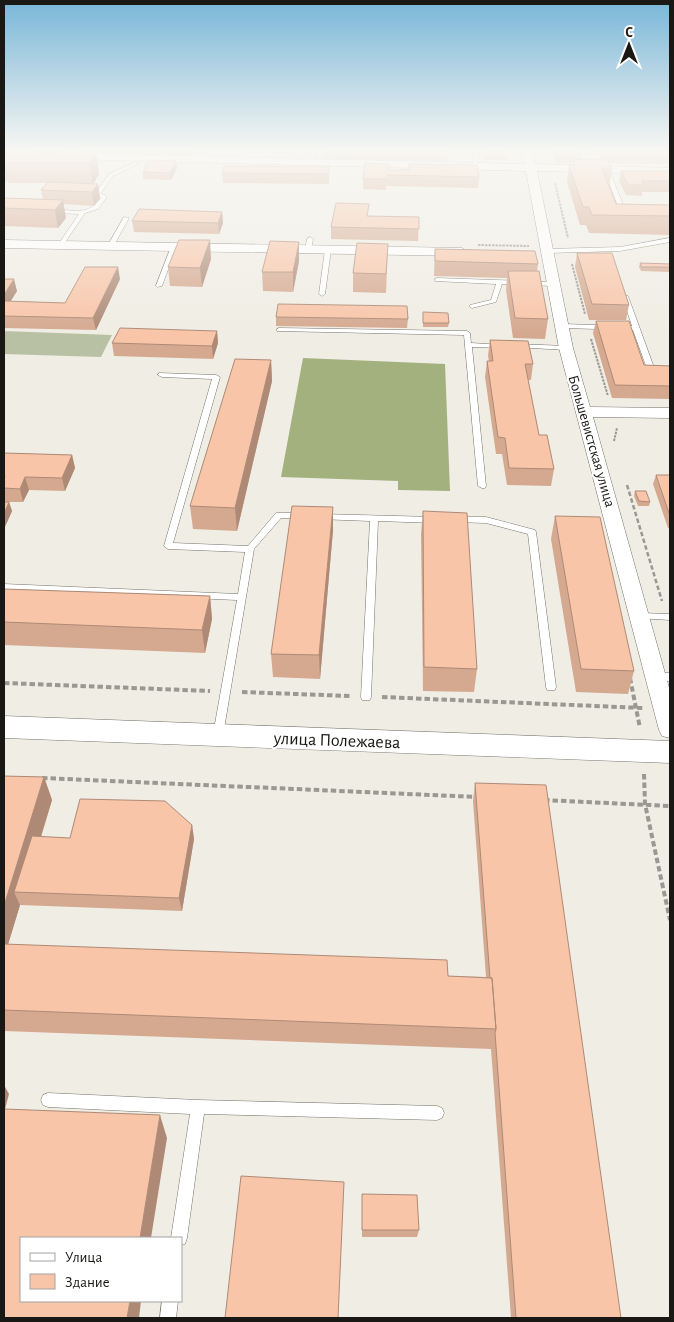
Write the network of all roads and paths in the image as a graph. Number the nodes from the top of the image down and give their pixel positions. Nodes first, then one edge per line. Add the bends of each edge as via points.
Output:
1 (57, 211) edge
2 (87, 211) edge
3 (539, 211) edge
4 (562, 211) edge
5 (623, 211) edge
6 (83, 212) junction
7 (633, 214) edge
8 (126, 218) dead end
9 (670, 240) edge
10 (4, 244) edge
11 (60, 246) junction
12 (110, 246) junction
13 (173, 248) junction
14 (328, 250) junction
15 (572, 251) junction
16 (547, 252) junction
17 (474, 253) edge
18 (532, 254) edge
19 (573, 264) dead end
20 (437, 280) edge
21 (500, 282) junction
22 (553, 284) junction
23 (159, 286) dead end
24 (623, 291) edge
25 (322, 294) dead end
26 (472, 306) dead end
27 (562, 326) junction
28 (636, 328) junction
29 (279, 330) edge
30 (469, 345) junction
31 (566, 348) junction
32 (162, 375) dead end
33 (670, 376) edge
34 (584, 412) junction
35 (670, 414) edge
36 (482, 486) dead end
37 (374, 519) junction
38 (250, 549) junction
39 (4, 586) edge
40 (243, 597) junction
41 (640, 616) junction
42 (670, 617) edge
43 (663, 677) edge
44 (4, 683) edge
45 (552, 687) dead end
46 (226, 691) junction
47 (366, 697) junction
48 (637, 708) junction
49 (665, 708) junction
50 (4, 727) edge
51 (670, 730) edge
52 (218, 735) junction
53 (657, 752) edge
54 (33, 777) edge
55 (487, 797) edge
56 (536, 799) edge
57 (645, 804) junction
58 (670, 806) edge
59 (670, 920) edge
60 (48, 1100) dead end
61 (198, 1107) junction
62 (437, 1113) dead end
63 (179, 1237) edge
64 (170, 1302) edge
65 (168, 1318) edge

1 - 6 lane
2 - 6 lane
3 - 16 street, Большевистская улица
4 - 15 path
5 - 7 lane via 624,214
6 - 11 lane
8 - 12 lane
9 - 15 lane via 620,249
10 - 11 street
11 - 12 street
12 - 13 street
13 - 14 street via 309,245
13 - 23 lane
14 - 17 street
14 - 25 lane
15 - 16 lane
15 - 19 path
16 - 18 street
16 - 22 street, Большевистская улица
20 - 21 lane
21 - 22 lane
21 - 26 lane via 494,301
22 - 27 street, Большевистская улица
24 - 28 lane
27 - 28 lane
27 - 31 street, Большевистская улица
28 - 33 lane via 653,375
29 - 30 lane via 468,333
30 - 31 lane
30 - 36 lane
31 - 34 street, Большевистская улица
32 - 38 lane via 216,377 168,546
34 - 35 street
34 - 41 street, Большевистская улица
37 - 38 lane via 279,515
37 - 45 lane via 486,520 532,532
37 - 47 lane
38 - 40 lane
39 - 40 lane
40 - 46 lane
41 - 42 lane
41 - 43 street, Большевистская улица
43 - 49 street, Большевистская улица
44 - 46 path
46 - 47 path
46 - 52 lane
47 - 48 path
48 - 49 path
48 - 53 path
49 - 51 street, Большевистская улица
50 - 52 main road, улица Полежаева
52 - 53 main road, улица Полежаева
53 - 57 path
54 - 55 path
56 - 57 path
57 - 58 path
57 - 59 path
60 - 61 lane
61 - 62 lane
61 - 63 lane
64 - 65 lane

